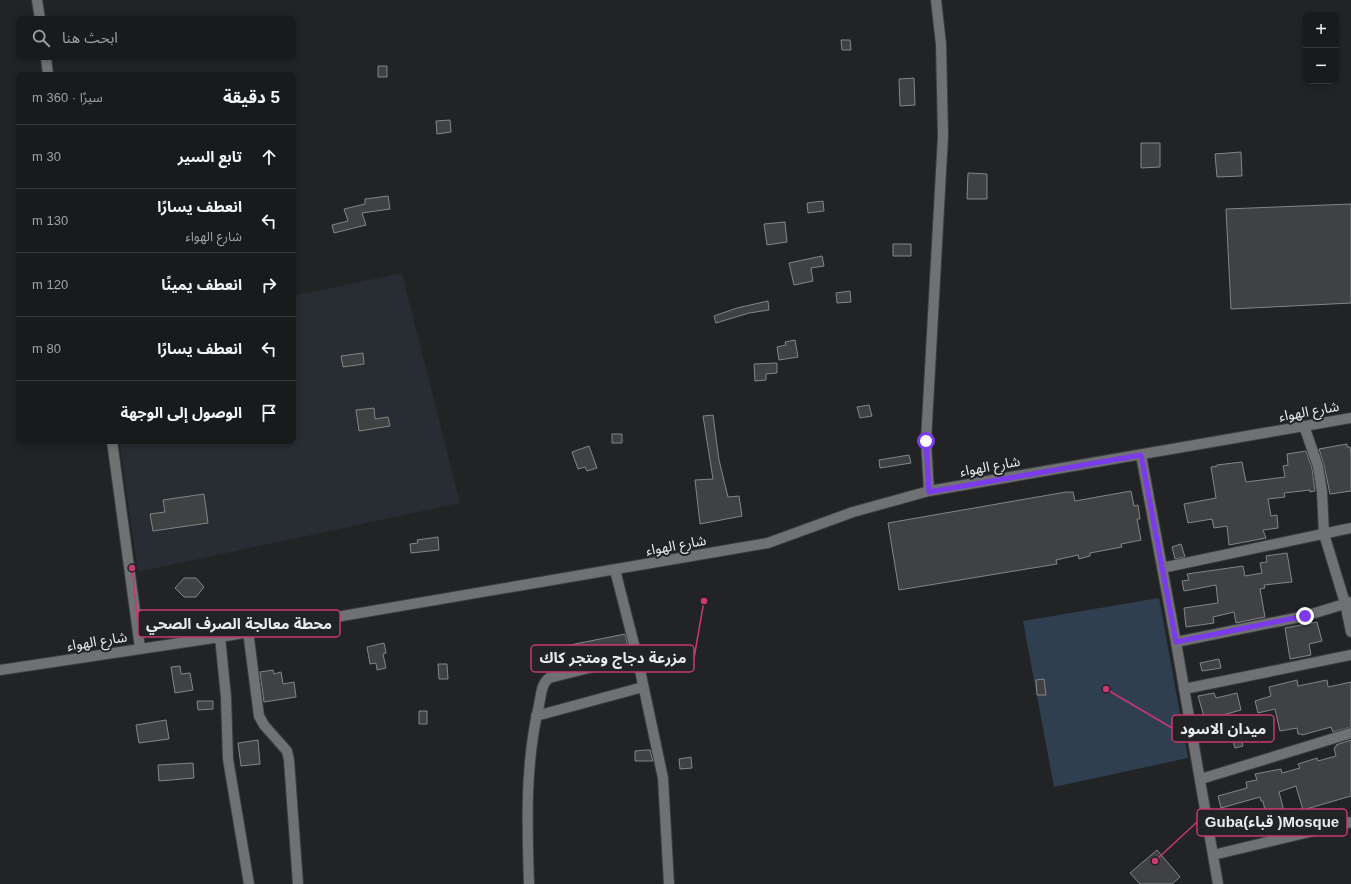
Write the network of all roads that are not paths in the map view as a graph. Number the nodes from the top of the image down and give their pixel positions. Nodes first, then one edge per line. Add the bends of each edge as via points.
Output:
1 (37, 0) edge
2 (936, 0) edge
3 (40, 16) edge
4 (46, 60) edge
5 (48, 72) edge
6 (1351, 418) edge
7 (1304, 426) junction
8 (112, 444) edge
9 (1141, 455) junction
10 (929, 492) junction
11 (1351, 528) edge
12 (1324, 534) junction
13 (1162, 568) junction
14 (615, 570) junction
15 (1348, 602) edge
16 (248, 631) junction
17 (1351, 632) edge
18 (220, 637) junction
19 (1176, 642) junction
20 (140, 648) junction
21 (1351, 655) edge
22 (637, 656) junction
23 (0, 670) edge
24 (643, 687) junction
25 (1184, 689) junction
26 (536, 716) junction
27 (1351, 733) edge
28 (1201, 779) junction
29 (1351, 822) edge
30 (1213, 855) junction
31 (249, 884) edge
32 (298, 884) edge
33 (529, 884) edge
34 (668, 884) edge
35 (1218, 884) edge

1 - 3 street
2 - 10 street via 941,44 943,136 926,441
4 - 5 street
6 - 7 street, شارع الهواء
7 - 9 street, شارع الهواء
7 - 12 street via 1318,466
8 - 20 street
9 - 10 street, شارع الهواء
9 - 13 street
10 - 14 street, شارع الهواء via 853,512 768,543
11 - 12 street
12 - 13 street
12 - 15 street
13 - 19 street
14 - 16 street, شارع الهواء
14 - 22 street
15 - 17 street
15 - 19 street via 1305,616
16 - 18 street, شارع الهواء
16 - 32 street via 259,716 287,750 289,760
18 - 20 street, شارع الهواء
18 - 31 street via 226,698 227,754
19 - 25 street
20 - 23 street, شارع الهواء
21 - 25 street
22 - 24 street
22 - 26 street via 549,678 544,682
24 - 26 street
24 - 34 street via 663,778
25 - 28 street
26 - 33 street via 530,759 527,819
27 - 28 street
28 - 30 street
29 - 30 street
30 - 35 street

